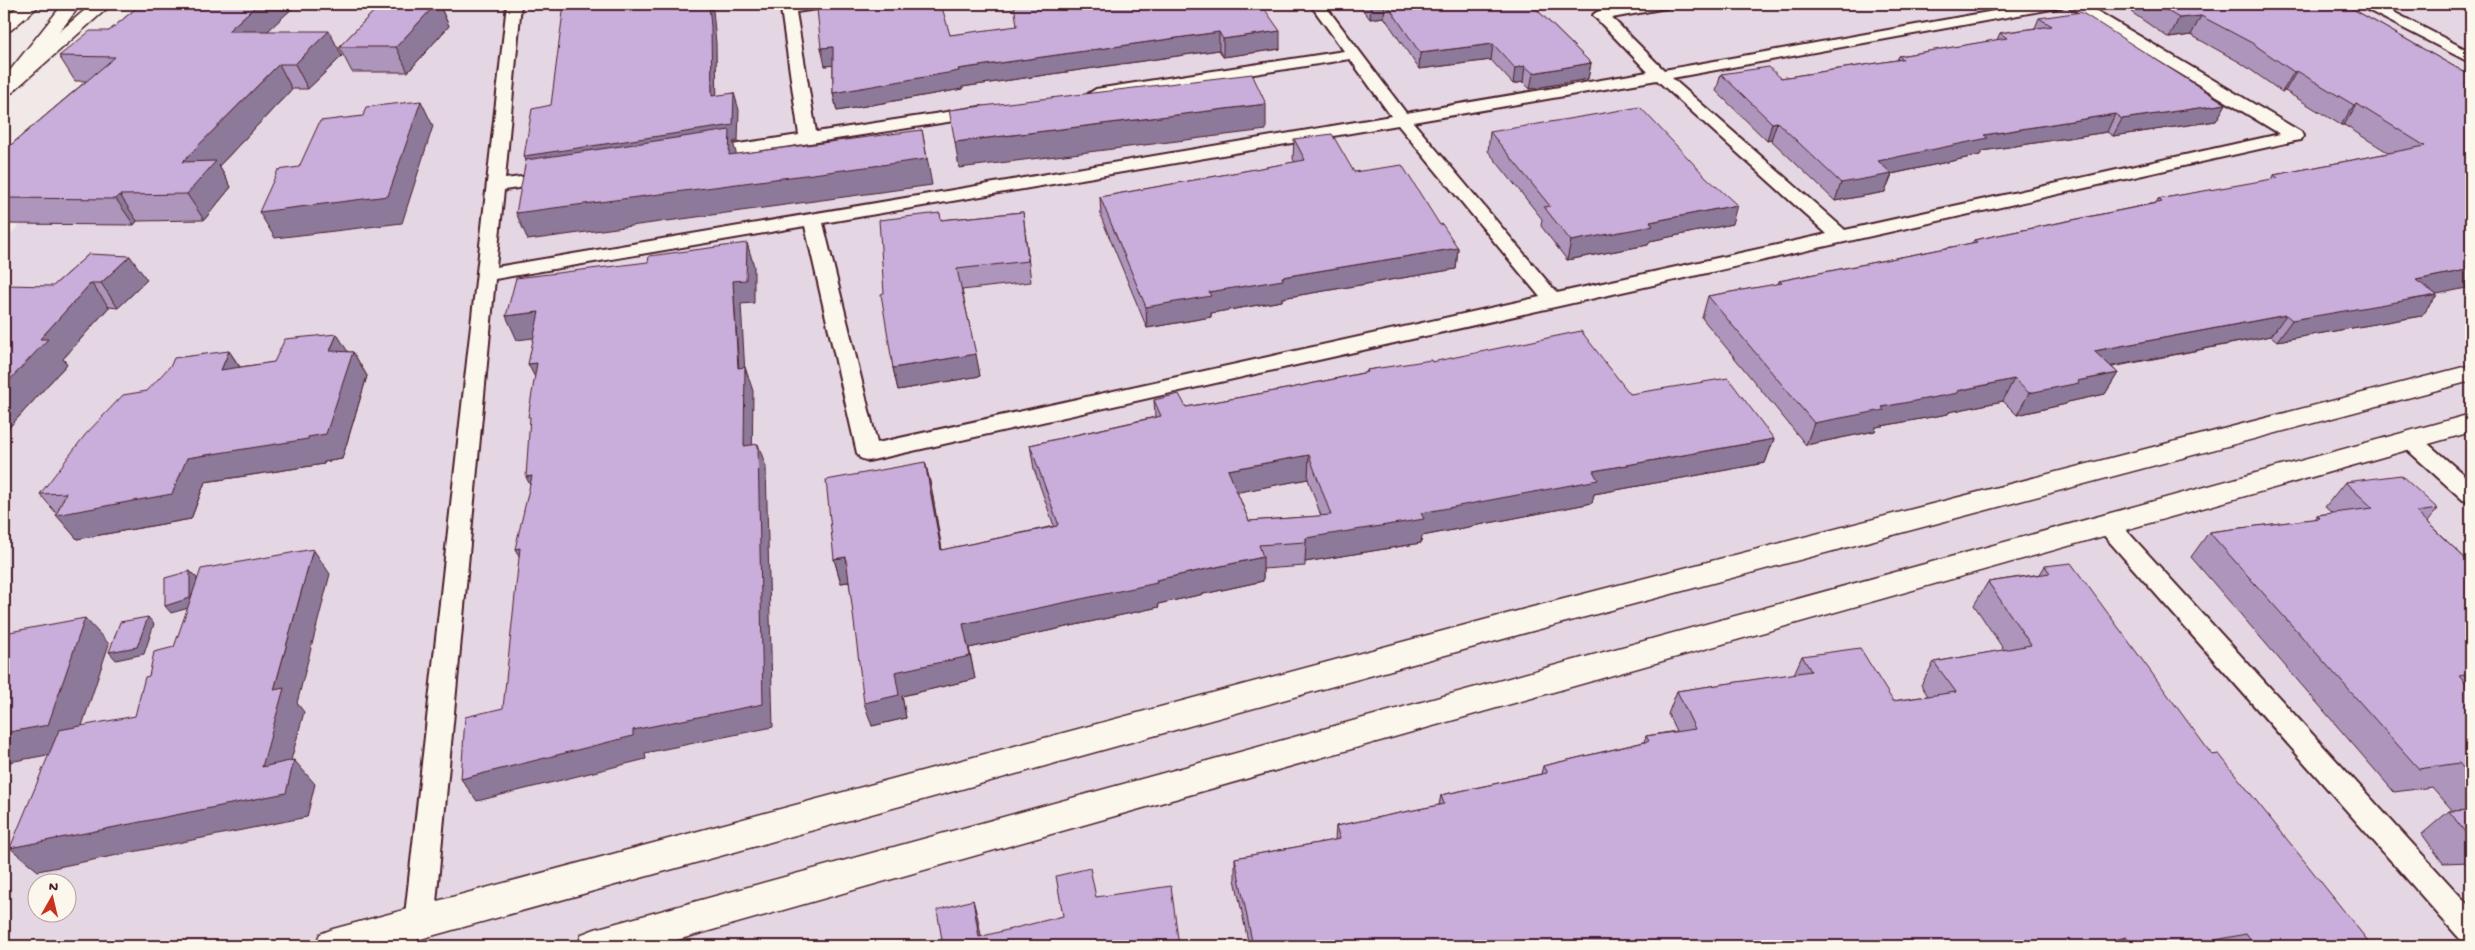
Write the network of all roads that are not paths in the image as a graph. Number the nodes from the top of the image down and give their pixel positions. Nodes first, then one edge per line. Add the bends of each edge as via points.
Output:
1 (32, 4) edge
2 (72, 4) edge
3 (103, 4) edge
4 (514, 4) edge
5 (824, 4) edge
6 (1317, 4) edge
7 (1589, 4) edge
8 (1666, 4) edge
9 (2057, 4) edge
10 (2075, 4) edge
11 (2367, 4) edge
12 (782, 6) edge
13 (1601, 15) junction
14 (4, 26) edge
15 (1354, 54) junction
16 (2471, 58) edge
17 (1660, 75) junction
18 (5, 88) edge
19 (1081, 96) edge
20 (993, 110) edge
21 (1402, 119) junction
22 (808, 138) junction
23 (690, 156) edge
24 (573, 174) edge
25 (495, 186) junction
26 (813, 219) junction
27 (1843, 238) junction
28 (486, 275) junction
29 (1554, 302) junction
30 (2471, 373) edge
31 (2471, 424) edge
32 (2410, 440) junction
33 (2471, 494) edge
34 (2108, 525) junction
35 (419, 924) junction
36 (2471, 929) edge
37 (334, 946) edge
38 (595, 946) edge

1 - 14 main road
2 - 18 main road
3 - 18 main road
4 - 25 street
5 - 12 street
6 - 15 street
7 - 13 street
8 - 13 street
9 - 17 street
10 - 27 street via 2295,136
11 - 16 street
12 - 22 street
13 - 17 street
15 - 19 street
15 - 21 street
17 - 21 street
17 - 27 street
20 - 22 street
21 - 26 street
21 - 29 street
22 - 23 street
24 - 25 street
25 - 28 street
26 - 28 street
26 - 29 street via 868,454
27 - 29 street
28 - 35 street
30 - 35 main road via 1525,621
31 - 32 main road
32 - 33 street
32 - 34 main road
34 - 36 street
34 - 38 main road
35 - 37 main road

